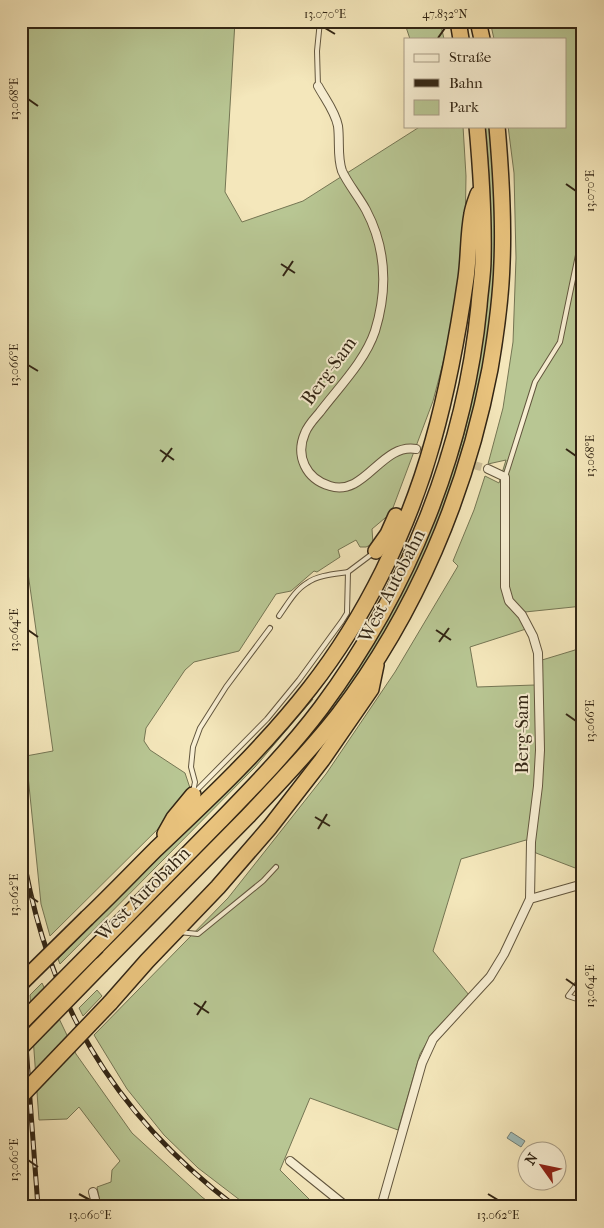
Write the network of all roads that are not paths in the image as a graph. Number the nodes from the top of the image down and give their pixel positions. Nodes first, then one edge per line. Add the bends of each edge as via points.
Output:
1 (320, 21) edge
2 (458, 21) edge
3 (478, 21) edge
4 (582, 21) edge
5 (461, 38) edge
6 (482, 38) edge
7 (318, 86) joint
8 (477, 128) edge
9 (497, 128) edge
10 (583, 136) edge
11 (482, 180) junction
12 (583, 231) edge
13 (416, 448) tunnel mouth
14 (425, 465) junction
15 (488, 469) tunnel mouth
16 (505, 477) junction
17 (376, 551) joint
18 (348, 572) junction
19 (279, 616) dead end
20 (270, 628) dead end
21 (377, 659) junction
22 (193, 795) junction
23 (154, 851) junction
24 (276, 867) dead end
25 (583, 884) edge
26 (530, 899) junction
27 (175, 932) junction
28 (583, 976) edge
29 (21, 983) edge
30 (583, 1001) edge
31 (21, 1023) edge
32 (21, 1047) edge
33 (21, 1096) edge
34 (290, 1161) dead end
35 (93, 1192) dead end
36 (97, 1207) edge
37 (347, 1207) edge
38 (381, 1207) edge

1 - 7 lane
2 - 5 highway
3 - 6 highway
4 - 10 lane via 579,83
7 - 13 street, Berg-Sam via 336,116 343,172 374,227 383,271 378,314 370,343 308,427 302,443 302,461 314,479 336,488 357,481 393,452
8 - 11 highway, West Autobahn
9 - 21 highway, West Autobahn via 502,185 502,264 496,332 481,414 461,482 438,543 413,597
11 - 14 highway via 472,214 461,315 446,389
11 - 31 highway, West Autobahn, bridge via 483,260 474,350 458,424 435,497 408,564 371,633 321,708 268,772
12 - 16 lane via 560,342 535,382
14 - 17 highway via 408,488 388,534
14 - 23 highway via 394,547 370,595 310,688 267,739
15 - 16 street
16 - 26 street, Berg-Sam via 505,587 509,600 533,636 538,654 540,750 531,842
17 - 18 lane
18 - 19 lane via 306,583
18 - 22 lane via 347,614 342,622 268,719
20 - 22 lane via 200,728 190,767 195,782
21 - 27 highway via 371,689 322,760 270,827
21 - 32 highway, West Autobahn, bridge via 303,758
22 - 23 highway
23 - 29 highway, bridge
24 - 27 lane via 198,934
25 - 26 street
26 - 38 street via 490,977 434,1039 422,1063
27 - 33 highway, bridge
28 - 30 lane via 568,996
34 - 37 street
35 - 36 street

